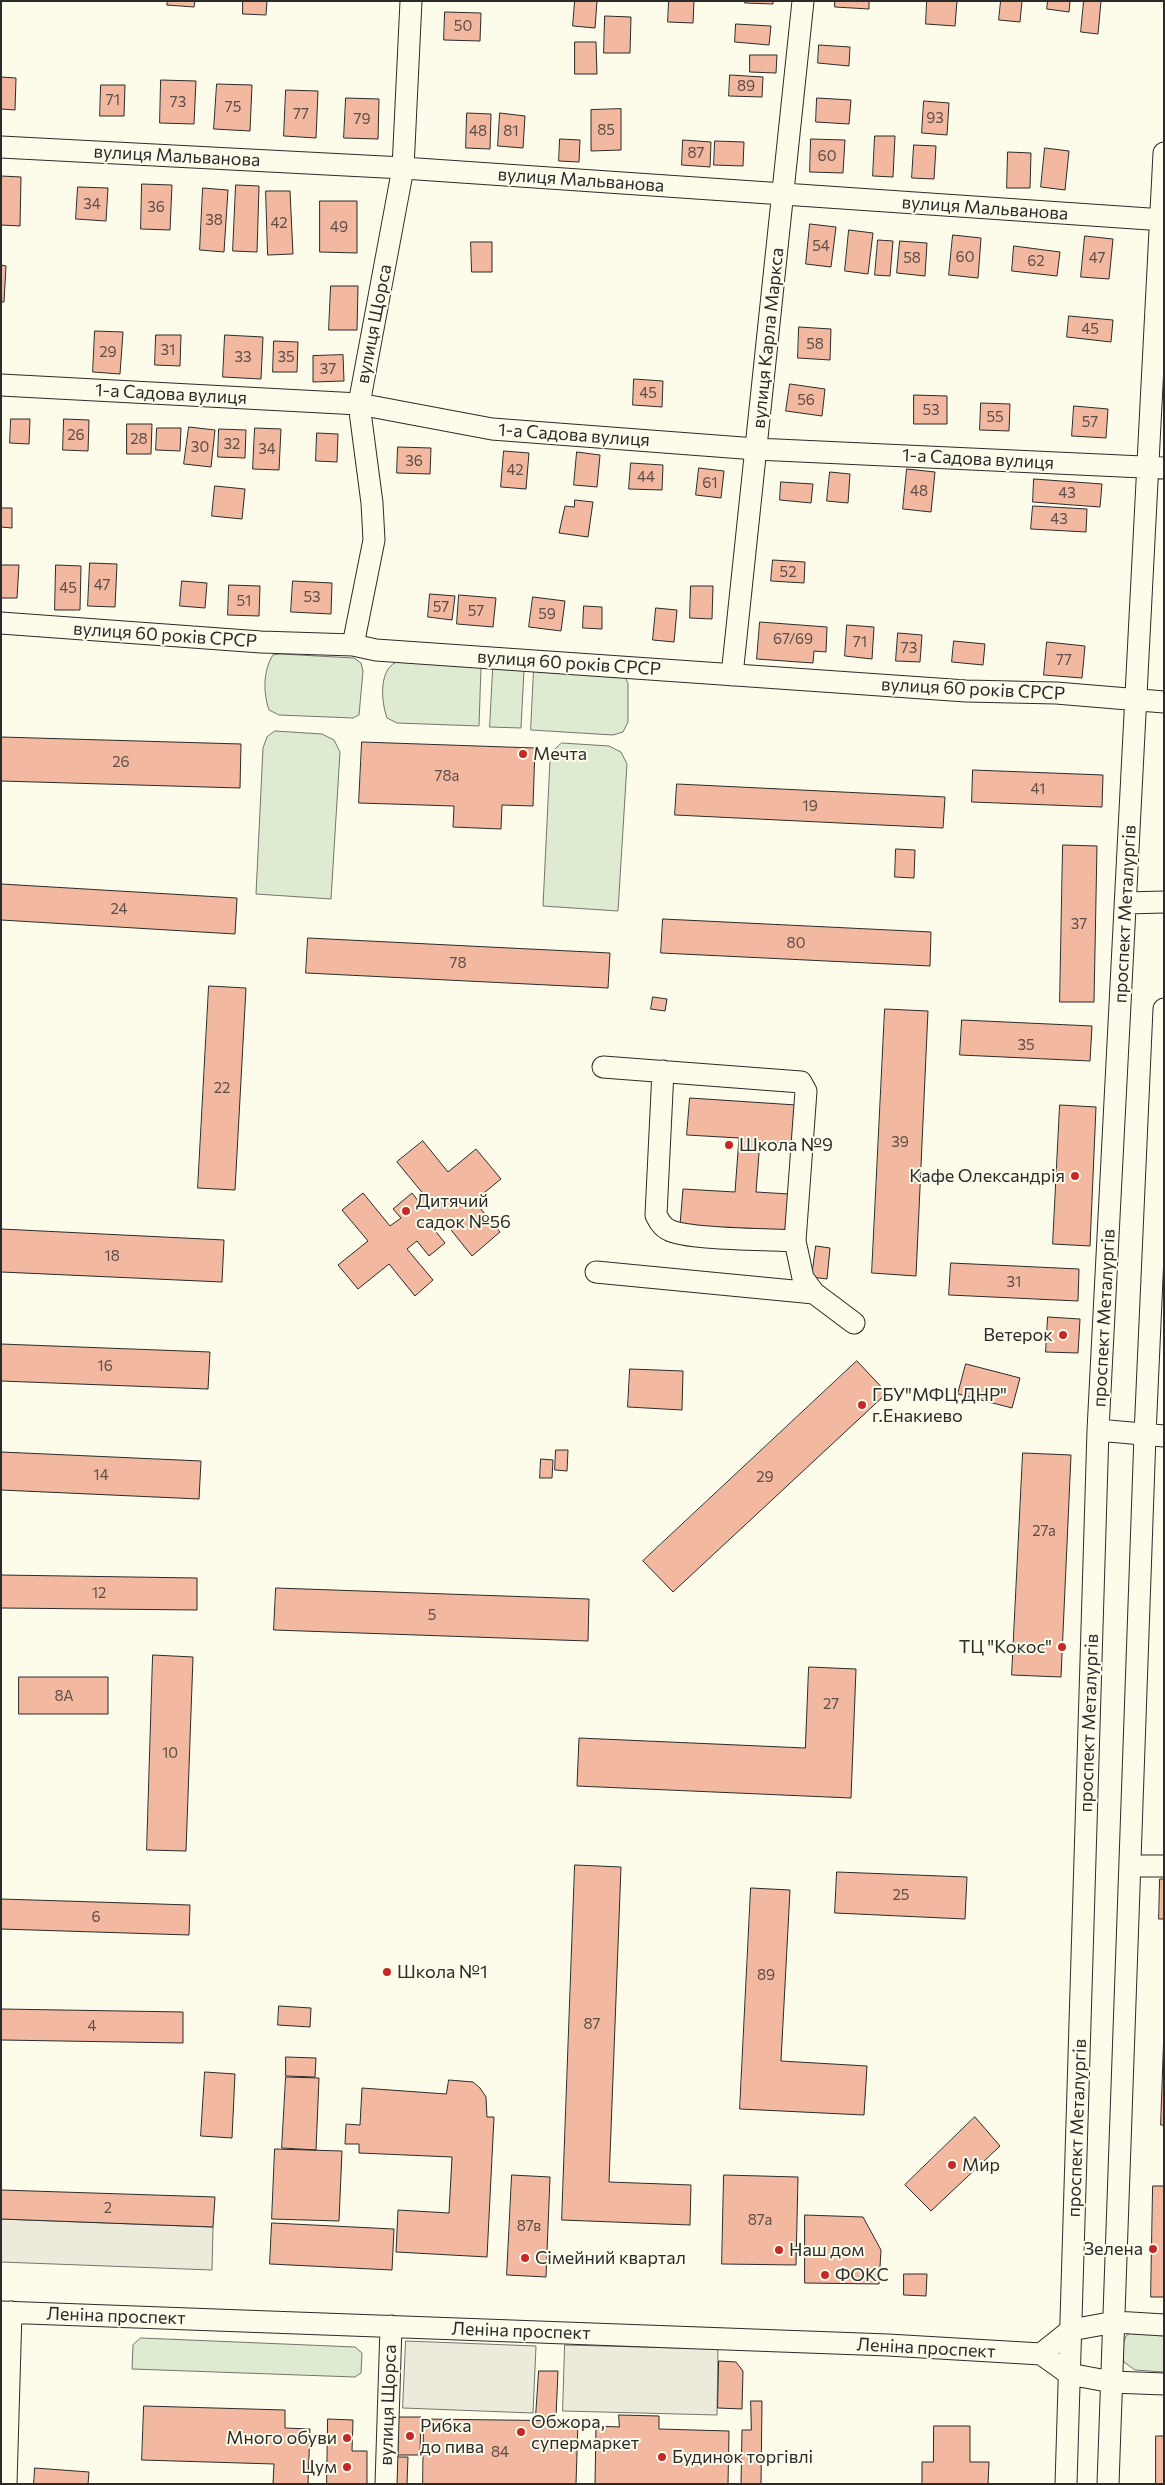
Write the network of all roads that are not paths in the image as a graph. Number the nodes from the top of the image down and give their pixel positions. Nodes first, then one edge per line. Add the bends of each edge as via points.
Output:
1 (411, 1) edge
2 (803, 1) edge
3 (1, 147) edge
4 (1164, 153) edge
5 (403, 168) junction
6 (783, 194) junction
7 (1162, 220) edge
8 (1, 385) edge
9 (359, 404) junction
10 (756, 448) junction
11 (1156, 468) edge
12 (1, 623) edge
13 (352, 646) junction
14 (732, 675) junction
15 (1136, 700) junction
16 (1164, 702) edge
17 (1164, 902) edge
18 (1126, 903) junction
19 (1164, 1009) edge
20 (603, 1067) dead end
21 (663, 1071) junction
22 (795, 1241) junction
23 (596, 1272) dead end
24 (814, 1293) junction
25 (854, 1322) dead end
26 (1098, 1430) junction
27 (1154, 1436) edge
28 (1130, 1866) junction
29 (1164, 1866) edge
30 (6, 2312) edge
31 (1114, 2322) junction
32 (1164, 2325) edge
33 (391, 2326) junction
34 (1071, 2330) junction
35 (1041, 2354) junction
36 (1069, 2374) junction
37 (1112, 2382) junction
38 (1164, 2384) edge
39 (6, 2484) edge
40 (386, 2484) edge
41 (1066, 2484) edge
42 (1108, 2484) edge

1 - 5 street, вулиця Щорса
2 - 6 street, вулиця Карла Маркса
3 - 5 street, вулиця Мальванова
4 - 7 street, проспект Металургів
5 - 6 street, вулиця Мальванова
5 - 9 street, вулиця Щорса
6 - 7 street, вулиця Мальванова
6 - 10 street, вулиця Карла Маркса
7 - 11 street, проспект Металургів
8 - 9 street, 1-а Садова вулиця
9 - 10 street, 1-а Садова вулиця via 492,429
9 - 13 street, вулиця Щорса via 374,540
10 - 11 street, 1-а Садова вулиця
10 - 14 street, вулиця Карла Маркса
11 - 15 street, проспект Металургів
12 - 13 street, вулиця 60 років СРСР
13 - 14 street, вулиця 60 років СРСР
14 - 15 street, вулиця 60 років СРСР
15 - 16 street, вулиця 60 років СРСР
15 - 18 street, проспект Металургів
17 - 18 street
18 - 26 street, проспект Металургів
19 - 27 street
20 - 21 street
21 - 22 street via 656,1215 661,1223 670,1231 702,1236
21 - 22 street via 797,1080 803,1085 806,1091
22 - 24 street via 802,1278
23 - 24 street
24 - 25 street
26 - 27 street
26 - 34 street, проспект Металургів
27 - 28 street
28 - 29 street
28 - 31 street
30 - 33 street, Леніна проспект
30 - 39 street
31 - 32 street
31 - 34 street
31 - 37 street
33 - 35 street, Леніна проспект
33 - 40 street, вулиця Щорса
34 - 35 street
34 - 36 street, проспект Металургів
35 - 36 street
36 - 37 street
36 - 41 street, проспект Металургів
37 - 38 street
37 - 42 street

